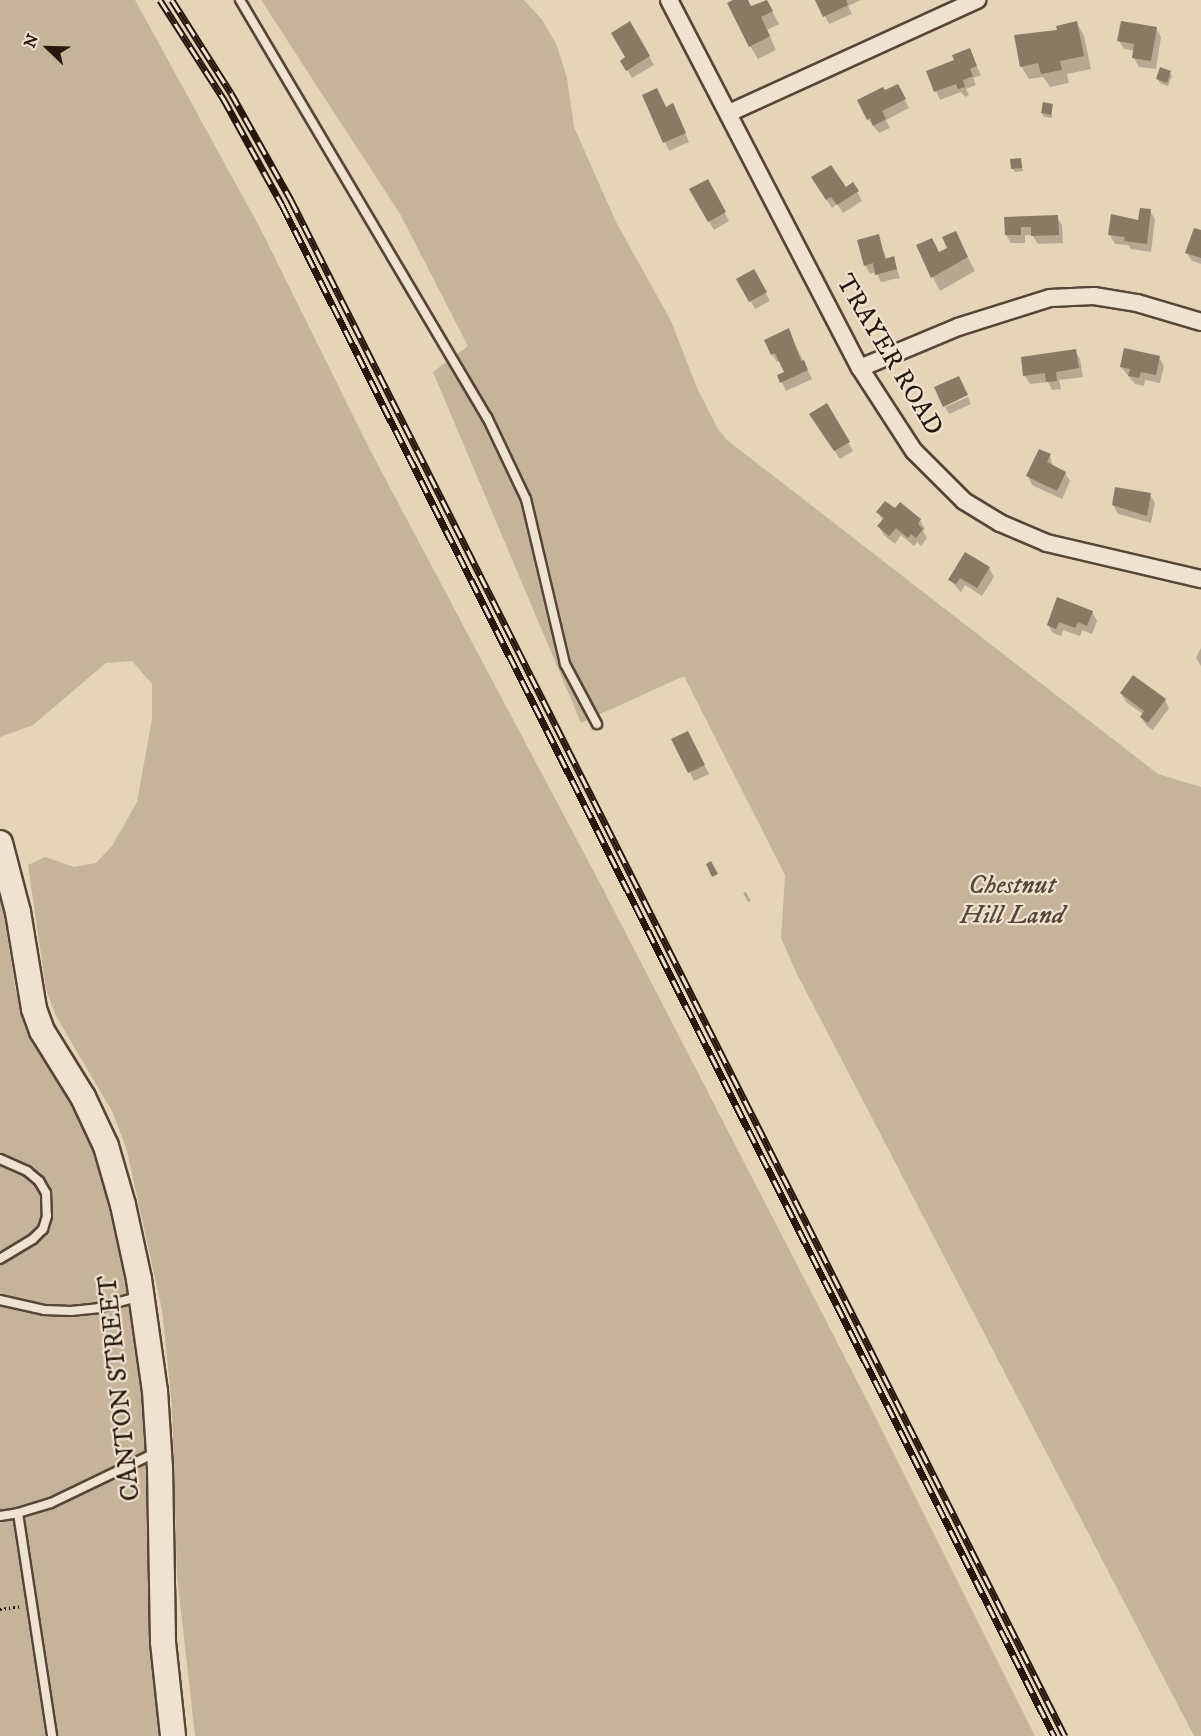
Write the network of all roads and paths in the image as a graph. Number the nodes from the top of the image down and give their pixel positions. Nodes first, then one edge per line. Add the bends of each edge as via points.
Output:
1 (240, 0) edge
2 (669, 0) edge
3 (977, 0) edge
4 (729, 113) junction
5 (1201, 322) edge
6 (860, 368) junction
7 (1201, 579) edge
8 (597, 723) dead end
9 (0, 843) edge
10 (0, 1159) edge
11 (0, 1259) edge
12 (142, 1296) junction
13 (0, 1300) edge
14 (159, 1451) junction
15 (18, 1513) junction
16 (0, 1516) edge
17 (32, 1604) junction
18 (0, 1610) edge
19 (52, 1736) edge
20 (173, 1736) edge

1 - 8 lane via 487,417 526,499 565,664
2 - 4 street, TRAYER ROAD
3 - 4 street
4 - 6 street, TRAYER ROAD
5 - 6 street via 1105,297 1050,298 958,327
6 - 7 street, TRAYER ROAD via 914,450 964,501 1000,524 1047,543
9 - 12 street, CANTON STREET via 18,912 34,1009 42,1031 83,1098 106,1146
10 - 11 lane via 39,1181 46,1193 48,1216 33,1239
12 - 13 lane via 71,1311 44,1310
12 - 14 street, CANTON STREET
14 - 15 lane via 51,1503
14 - 20 street, CANTON STREET via 163,1642
15 - 16 lane
15 - 17 lane
17 - 18 path
17 - 19 lane

